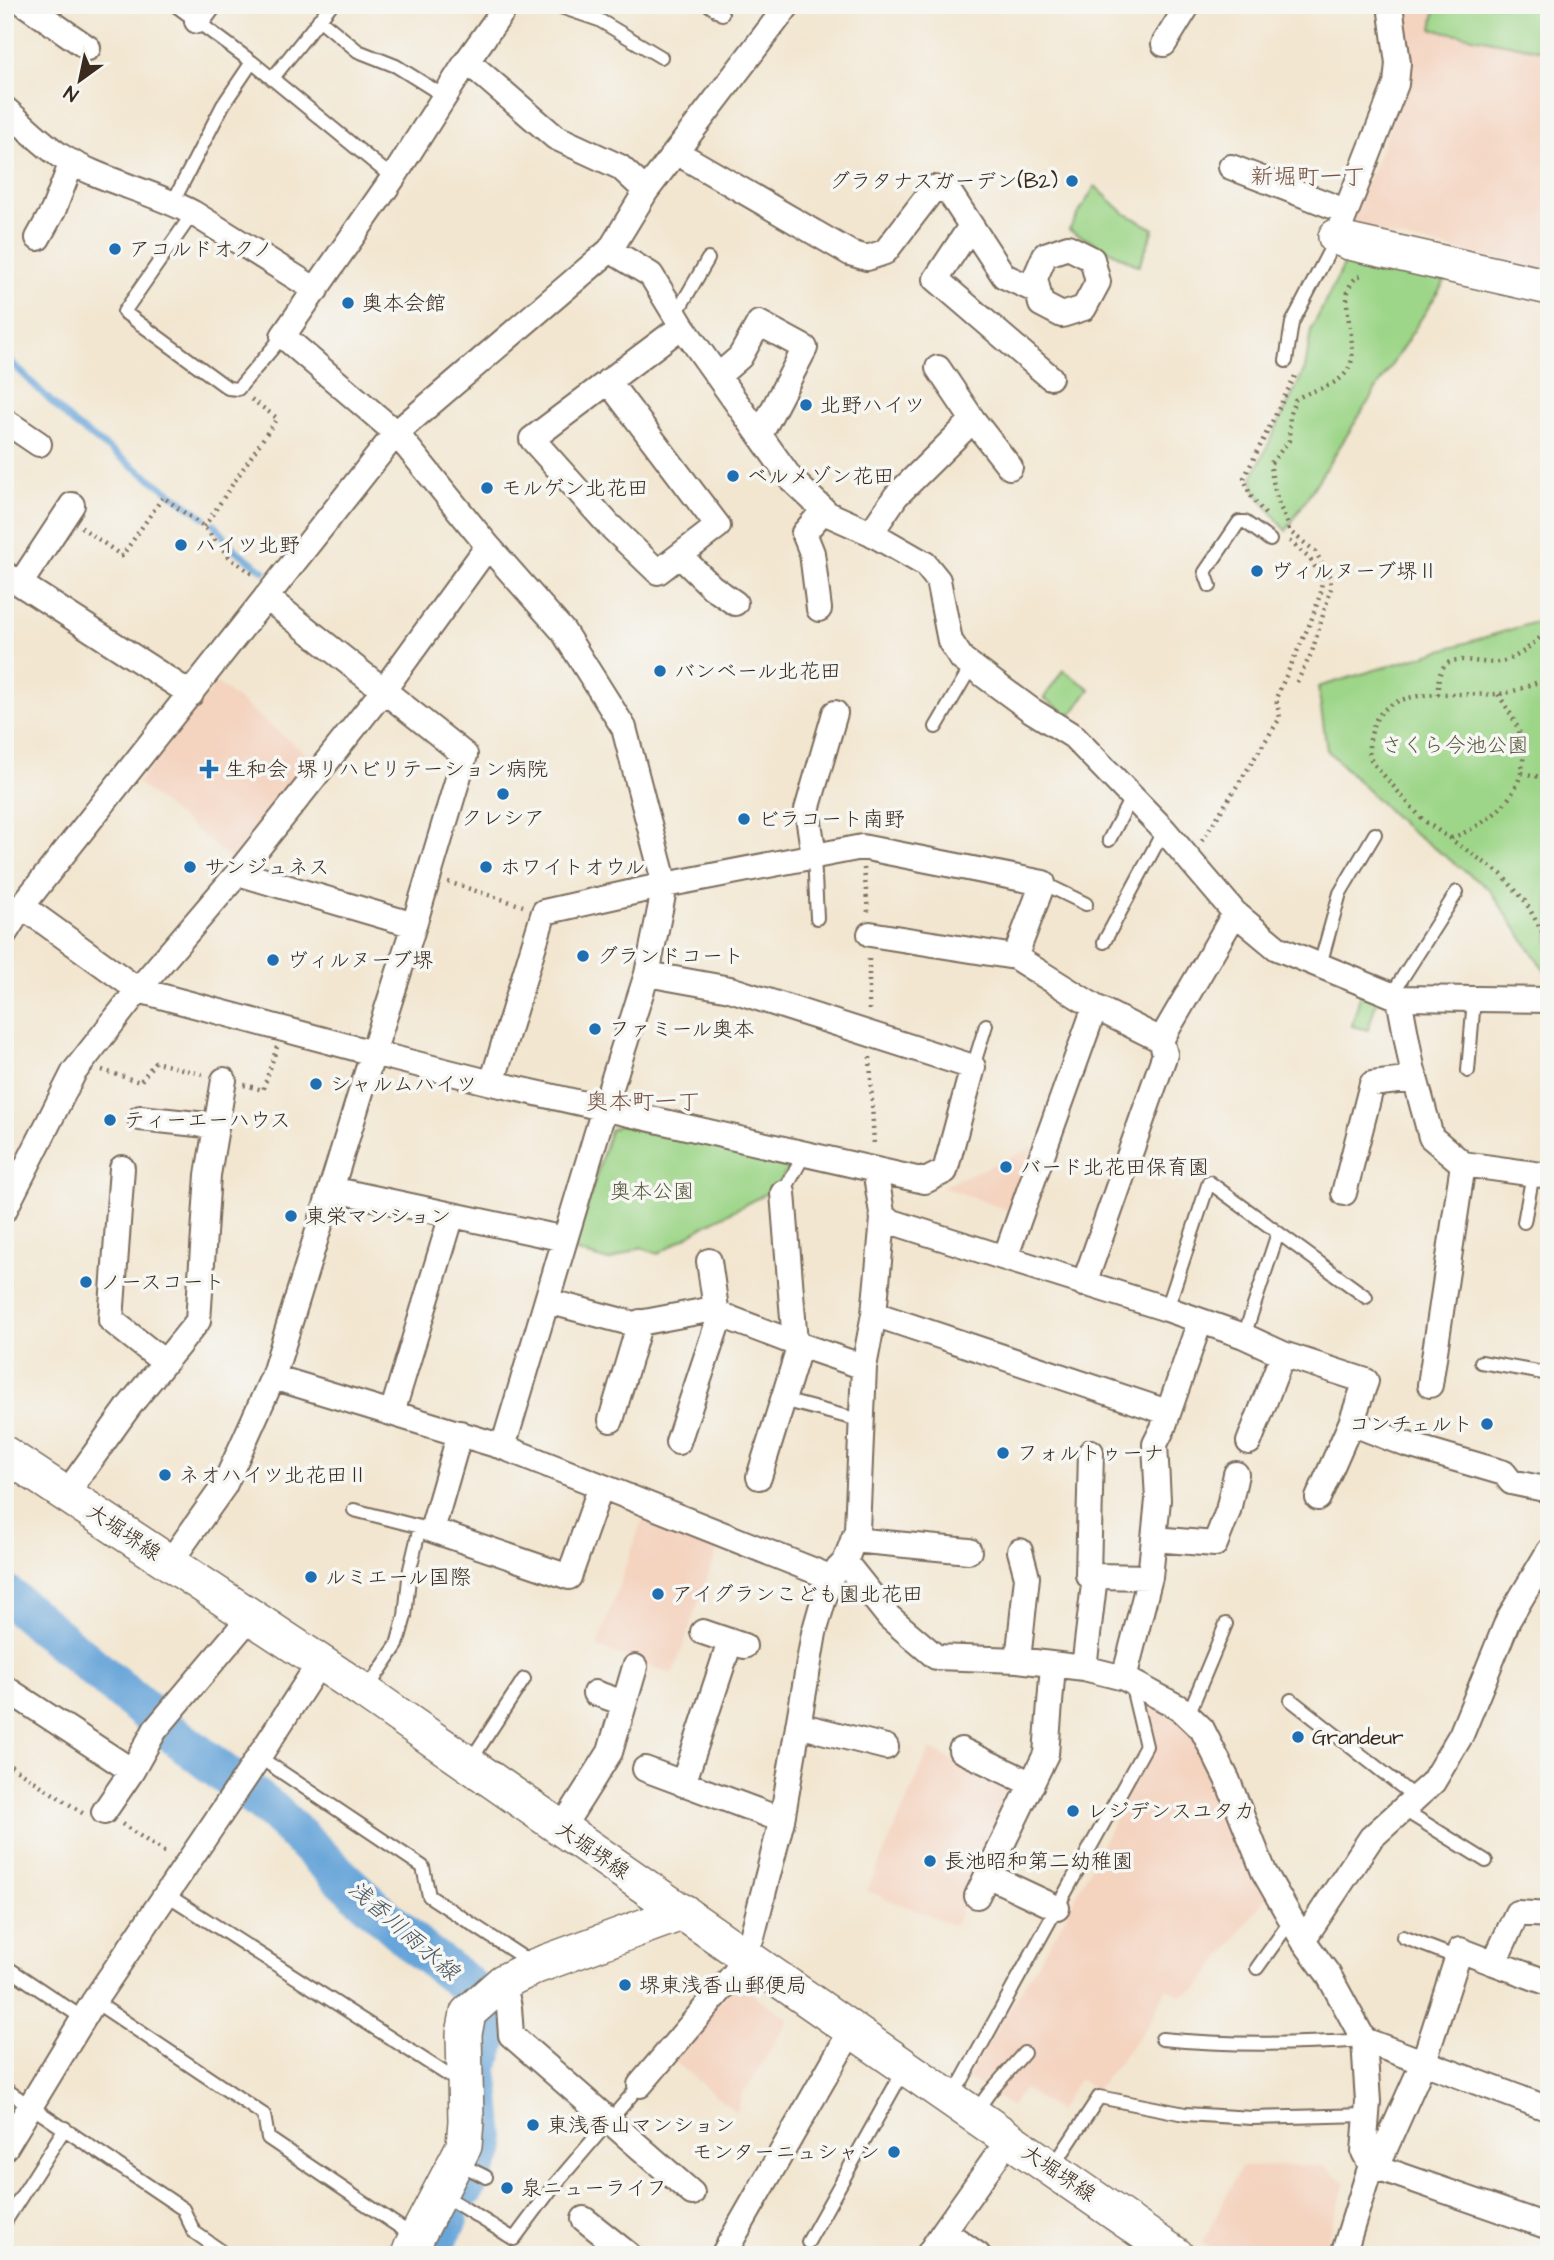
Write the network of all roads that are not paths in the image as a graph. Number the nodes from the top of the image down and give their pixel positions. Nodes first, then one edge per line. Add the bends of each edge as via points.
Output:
1 (26, 5) edge
2 (176, 5) edge
3 (331, 5) edge
4 (555, 5) edge
5 (709, 5) edge
6 (788, 5) edge
7 (1188, 5) edge
8 (1390, 5) edge
9 (506, 6) edge
10 (203, 13) edge
11 (722, 14) dead end
12 (319, 19) junction
13 (1164, 44) dead end
14 (88, 48) dead end
15 (661, 57) dead end
16 (467, 61) junction
17 (251, 62) junction
18 (272, 79) junction
19 (444, 96) junction
20 (5, 109) edge
21 (676, 152) junction
22 (72, 162) junction
23 (1231, 167) dead end
24 (393, 178) junction
25 (646, 191) junction
26 (183, 207) junction
27 (1341, 224) junction
28 (971, 226) junction
29 (37, 238) dead end
30 (610, 250) junction
31 (708, 259) dead end
32 (1549, 287) edge
33 (316, 290) junction
34 (1037, 292) dead end
35 (679, 320) junction
36 (283, 336) junction
37 (1286, 361) dead end
38 (938, 368) dead end
39 (718, 376) junction
40 (1050, 377) dead end
41 (608, 381) junction
42 (973, 420) junction
43 (5, 421) edge
44 (397, 433) junction
45 (760, 435) junction
46 (39, 444) dead end
47 (1010, 467) dead end
48 (68, 510) road end
49 (824, 510) junction
50 (871, 533) junction
51 (1270, 540) dead end
52 (488, 546) junction
53 (680, 556) junction
54 (13, 578) edge
55 (1210, 586) dead end
56 (269, 593) junction
57 (735, 603) dead end
58 (819, 609) dead end
59 (971, 667) junction
60 (383, 691) junction
61 (191, 694) junction
62 (835, 713) dead end
63 (936, 727) dead end
64 (1132, 796) junction
65 (1164, 830) junction
66 (1376, 834) dead end
67 (1108, 840) dead end
68 (814, 855) junction
69 (238, 873) junction
70 (1043, 883) junction
71 (665, 885) junction
72 (1457, 892) dead end
73 (1086, 904) dead end
74 (22, 906) junction
75 (1235, 913) junction
76 (817, 918) dead end
77 (414, 925) junction
78 (5, 933) edge
79 (870, 933) dead end
80 (1104, 942) dead end
81 (1015, 957) junction
82 (1320, 965) junction
83 (647, 974) junction
84 (138, 990) junction
85 (1396, 996) junction
86 (1474, 999) junction
87 (1549, 1000) edge
88 (1095, 1007) junction
89 (986, 1025) dead end
90 (1161, 1040) junction
91 (373, 1053) junction
92 (973, 1067) junction
93 (1468, 1071) dead end
94 (1415, 1079) junction
95 (224, 1080) road end
96 (492, 1083) junction
97 (604, 1109) junction
98 (140, 1118) dead end
99 (216, 1126) junction
100 (804, 1155) junction
101 (1463, 1164) junction
102 (122, 1168) dead end
103 (875, 1170) junction
104 (1541, 1175) edge
105 (331, 1189) junction
106 (783, 1193) joint
107 (1344, 1193) dead end
108 (5, 1209) edge
109 (452, 1215) junction
110 (883, 1219) junction
111 (1524, 1222) dead end
112 (1278, 1233) junction
113 (565, 1239) junction
114 (1005, 1258) junction
115 (709, 1261) dead end
116 (1084, 1284) junction
117 (1366, 1297) dead end
118 (547, 1301) junction
119 (1167, 1309) junction
120 (715, 1312) junction
121 (874, 1314) junction
122 (1200, 1321) junction
123 (640, 1322) junction
124 (1244, 1336) junction
125 (797, 1344) junction
126 (1283, 1354) junction
127 (164, 1362) junction
128 (1481, 1362) dead end
129 (864, 1367) junction
130 (1549, 1374) edge
131 (274, 1377) junction
132 (1430, 1385) dead end
133 (783, 1400) junction
134 (1167, 1412) junction
135 (392, 1413) junction
136 (611, 1420) dead end
137 (863, 1421) junction
138 (1351, 1423) junction
139 (460, 1433) junction
140 (678, 1442) dead end
141 (1249, 1442) dead end
142 (503, 1447) junction
143 (1091, 1452) dead end
144 (5, 1454) edge
145 (1237, 1474) dead end
146 (759, 1477) dead end
147 (601, 1486) junction
148 (1549, 1490) edge
149 (66, 1494) junction
150 (1318, 1498) dead end
151 (354, 1510) dead end
152 (426, 1529) junction
153 (1153, 1539) junction
154 (1020, 1551) dead end
155 (1549, 1551) edge
156 (969, 1552) dead end
157 (843, 1560) junction
158 (170, 1562) junction
159 (1096, 1576) junction
160 (1150, 1577) junction
161 (251, 1616) junction
162 (1226, 1624) dead end
163 (703, 1632) dead end
164 (1018, 1660) junction
165 (320, 1662) junction
166 (1054, 1665) junction
167 (635, 1667) dead end
168 (1084, 1668) junction
169 (524, 1679) dead end
170 (1128, 1680) junction
171 (5, 1688) edge
172 (365, 1692) junction
173 (595, 1693) dead end
174 (1291, 1700) dead end
175 (624, 1703) junction
176 (1188, 1715) junction
177 (798, 1725) junction
178 (886, 1746) dead end
179 (961, 1750) dead end
180 (469, 1764) junction
181 (253, 1766) junction
182 (645, 1769) dead end
183 (132, 1771) junction
184 (683, 1784) junction
185 (1032, 1784) junction
186 (1410, 1804) junction
187 (104, 1812) road end
188 (782, 1820) junction
189 (562, 1828) junction
190 (1486, 1861) dead end
191 (166, 1894) junction
192 (1057, 1908) junction
193 (684, 1912) junction
194 (1549, 1915) edge
195 (1298, 1929) junction
196 (1403, 1937) dead end
197 (745, 1955) junction
198 (1458, 1958) junction
199 (1494, 1963) junction
200 (5, 1966) edge
201 (536, 1966) junction
202 (1258, 1968) dead end
203 (1549, 1983) edge
204 (498, 1985) junction
205 (89, 2010) junction
206 (852, 2029) junction
207 (1162, 2039) dead end
208 (1364, 2040) junction
209 (1024, 2053) dead end
210 (1424, 2061) junction
211 (905, 2067) junction
212 (961, 2082) dead end
213 (640, 2085) joint
214 (465, 2086) junction
215 (5, 2089) edge
216 (32, 2106) junction
217 (1549, 2109) edge
218 (974, 2115) junction
219 (1367, 2115) junction
220 (609, 2122) junction
221 (65, 2128) junction
222 (1009, 2139) junction
223 (5, 2148) edge
224 (1371, 2165) junction
225 (1053, 2168) junction
226 (439, 2193) junction
227 (692, 2193) dead end
228 (584, 2219) dead end
229 (5, 2222) edge
230 (1549, 2227) edge
231 (944, 2231) junction
232 (808, 2242) dead end
233 (413, 2250) edge
234 (228, 2255) edge
235 (629, 2255) edge
236 (723, 2255) edge
237 (928, 2255) edge
238 (978, 2255) edge
239 (1176, 2255) edge
240 (1343, 2255) edge

1 - 14 street
2 - 10 lane
3 - 12 lane
4 - 15 lane via 599,20
5 - 11 lane
6 - 21 street
7 - 13 street
8 - 27 street via 1398,63 1396,84
9 - 16 street
10 - 17 lane
12 - 18 lane
12 - 19 lane via 358,51 396,66
16 - 19 street
16 - 25 street via 555,136 620,167
17 - 18 lane
17 - 26 lane via 223,104
18 - 24 lane
19 - 24 street
20 - 22 street
21 - 25 street
21 - 28 street via 850,253 867,258 885,252 934,188 949,192
22 - 26 street
22 - 29 street
23 - 27 street
24 - 33 street
25 - 30 street
26 - 33 street
26 - 36 lane via 124,312 228,388 239,389
27 - 32 main road via 1349,242
27 - 37 lane via 1292,323
28 - 34 street via 1004,276
28 - 40 street via 936,279
30 - 35 street via 651,275
30 - 44 street
31 - 35 lane
33 - 36 street
35 - 39 street
35 - 41 street
36 - 44 street
38 - 42 street
39 - 45 street
39 - 45 street via 740,357 759,323 805,348
41 - 53 street via 718,526
41 - 53 street via 532,439 658,572
42 - 47 street
42 - 50 street via 896,496
43 - 46 street
44 - 52 street
44 - 56 street
45 - 49 street via 791,479
48 - 54 street
49 - 50 street
49 - 58 street via 804,533 812,553
50 - 59 street via 925,564 938,580 950,640
51 - 55 lane via 1239,522 1205,572
52 - 60 street
52 - 71 street via 563,631 624,728
53 - 57 street
54 - 61 street
56 - 60 street
56 - 61 street
59 - 63 lane
59 - 64 street via 1073,736
60 - 69 street
60 - 77 street via 465,755
61 - 74 street
62 - 68 street via 807,810
64 - 65 street
64 - 67 lane
65 - 75 street
65 - 80 lane
66 - 82 lane via 1340,893
68 - 70 street via 862,847
68 - 71 street
68 - 76 lane
69 - 77 street
69 - 84 street
70 - 73 lane
70 - 81 street
71 - 83 street
71 - 96 street via 544,912
72 - 85 lane
74 - 78 street
74 - 84 street
75 - 82 street via 1278,948
75 - 90 street
77 - 91 street
79 - 81 street
81 - 88 street
82 - 85 street
83 - 92 street via 730,989
83 - 97 street
84 - 91 street
84 - 108 street via 74,1072
85 - 86 street
85 - 94 street
86 - 87 street
86 - 93 lane
88 - 90 street
88 - 114 street
89 - 92 lane
90 - 116 street via 1165,1054
91 - 96 street
91 - 105 street
92 - 103 street via 945,1171 925,1181
94 - 101 street via 1430,1137
94 - 107 street via 1373,1084
95 - 99 street
96 - 97 street
97 - 100 street
97 - 113 street
98 - 99 street
99 - 127 street via 198,1321
100 - 103 street
100 - 106 lane
101 - 104 street
101 - 132 street
102 - 127 street via 111,1320
103 - 110 street
104 - 111 lane
105 - 109 street
105 - 131 street
106 - 125 street
109 - 113 street
109 - 135 street
110 - 114 street
110 - 121 street
112 - 117 lane
112 - 119 lane via 1209,1182
112 - 124 lane
113 - 118 street
114 - 116 street
115 - 120 street
116 - 119 street
118 - 123 street
118 - 142 street
119 - 122 street
120 - 123 street
120 - 125 street
120 - 140 street via 718,1322
121 - 129 street
121 - 134 street
122 - 124 street
122 - 134 street
123 - 136 street
124 - 126 street
125 - 129 street
125 - 133 street
126 - 138 street via 1366,1381
126 - 141 street
127 - 149 street
128 - 130 lane
129 - 137 street
131 - 135 street
131 - 158 street via 224,1486
133 - 137 lane
133 - 146 street
134 - 153 street via 1155,1444 1158,1500
135 - 139 street
137 - 157 street via 857,1530
138 - 148 street via 1504,1473 1511,1482
138 - 150 street
139 - 142 street
139 - 152 street
142 - 147 street
143 - 159 street via 1088,1575
144 - 149 main road, 大堀堺線
145 - 153 street via 1215,1544
147 - 152 street via 569,1577
147 - 157 street
149 - 158 main road, 大堀堺線
151 - 152 lane
152 - 172 lane via 410,1569 397,1645
153 - 160 street
154 - 164 street via 1027,1577
155 - 186 street via 1508,1620 1461,1735 1433,1782
156 - 157 street
157 - 164 street via 889,1617 936,1657
157 - 177 street via 814,1633
158 - 161 main road, 大堀堺線
159 - 160 street
159 - 168 street
160 - 170 street
161 - 165 main road, 大堀堺線
161 - 183 street via 155,1730
162 - 176 lane
163 - 184 street via 737,1644
164 - 166 street
165 - 172 main road, 大堀堺線
165 - 181 street
166 - 168 street
166 - 185 street via 1046,1755
167 - 175 street
168 - 170 street
169 - 180 lane
170 - 176 street
170 - 192 lane via 1146,1746
171 - 183 street
172 - 180 main road, 大堀堺線
173 - 175 street
174 - 186 lane
175 - 189 street via 610,1752
176 - 195 street via 1202,1729 1264,1872
177 - 178 street
177 - 188 street
179 - 185 street
180 - 189 main road, 大堀堺線
181 - 191 street
181 - 201 lane via 423,1867 429,1896
182 - 184 street
183 - 187 street
184 - 188 street
185 - 192 street via 982,1885
186 - 190 lane
186 - 195 street via 1371,1838
188 - 197 street
189 - 193 main road, 大堀堺線
191 - 205 street
191 - 214 lane
192 - 212 lane
193 - 197 main road, 大堀堺線
193 - 201 main road
194 - 199 street via 1517,1913
195 - 202 lane
195 - 208 street
196 - 198 lane
197 - 206 main road, 大堀堺線
197 - 213 street via 735,1973
198 - 199 street via 1460,1950
198 - 210 street
199 - 203 street
200 - 205 lane
201 - 204 main road
204 - 214 main road via 468,2013
204 - 220 street via 509,2007 511,2035
205 - 216 street
205 - 233 lane via 264,2115 268,2138
206 - 211 main road, 大堀堺線
206 - 236 street
207 - 208 lane via 1287,2046
208 - 210 street
208 - 219 street
209 - 218 lane
210 - 217 street
210 - 224 street via 1382,2152
211 - 218 main road, 大堀堺線
211 - 232 lane
213 - 220 lane
214 - 226 main road via 464,2146 472,2170
215 - 216 lane
216 - 221 lane
216 - 223 street
218 - 222 main road, 大堀堺線
219 - 224 street via 1364,2152
219 - 225 lane via 1185,2114 1099,2097
220 - 226 lane via 514,2239
220 - 227 street
221 - 229 lane
221 - 234 lane via 183,2209 194,2232
222 - 225 main road, 大堀堺線
222 - 231 street
224 - 230 street
224 - 240 street
225 - 239 main road, 大堀堺線
226 - 233 main road
228 - 235 street
231 - 237 street
231 - 238 street

